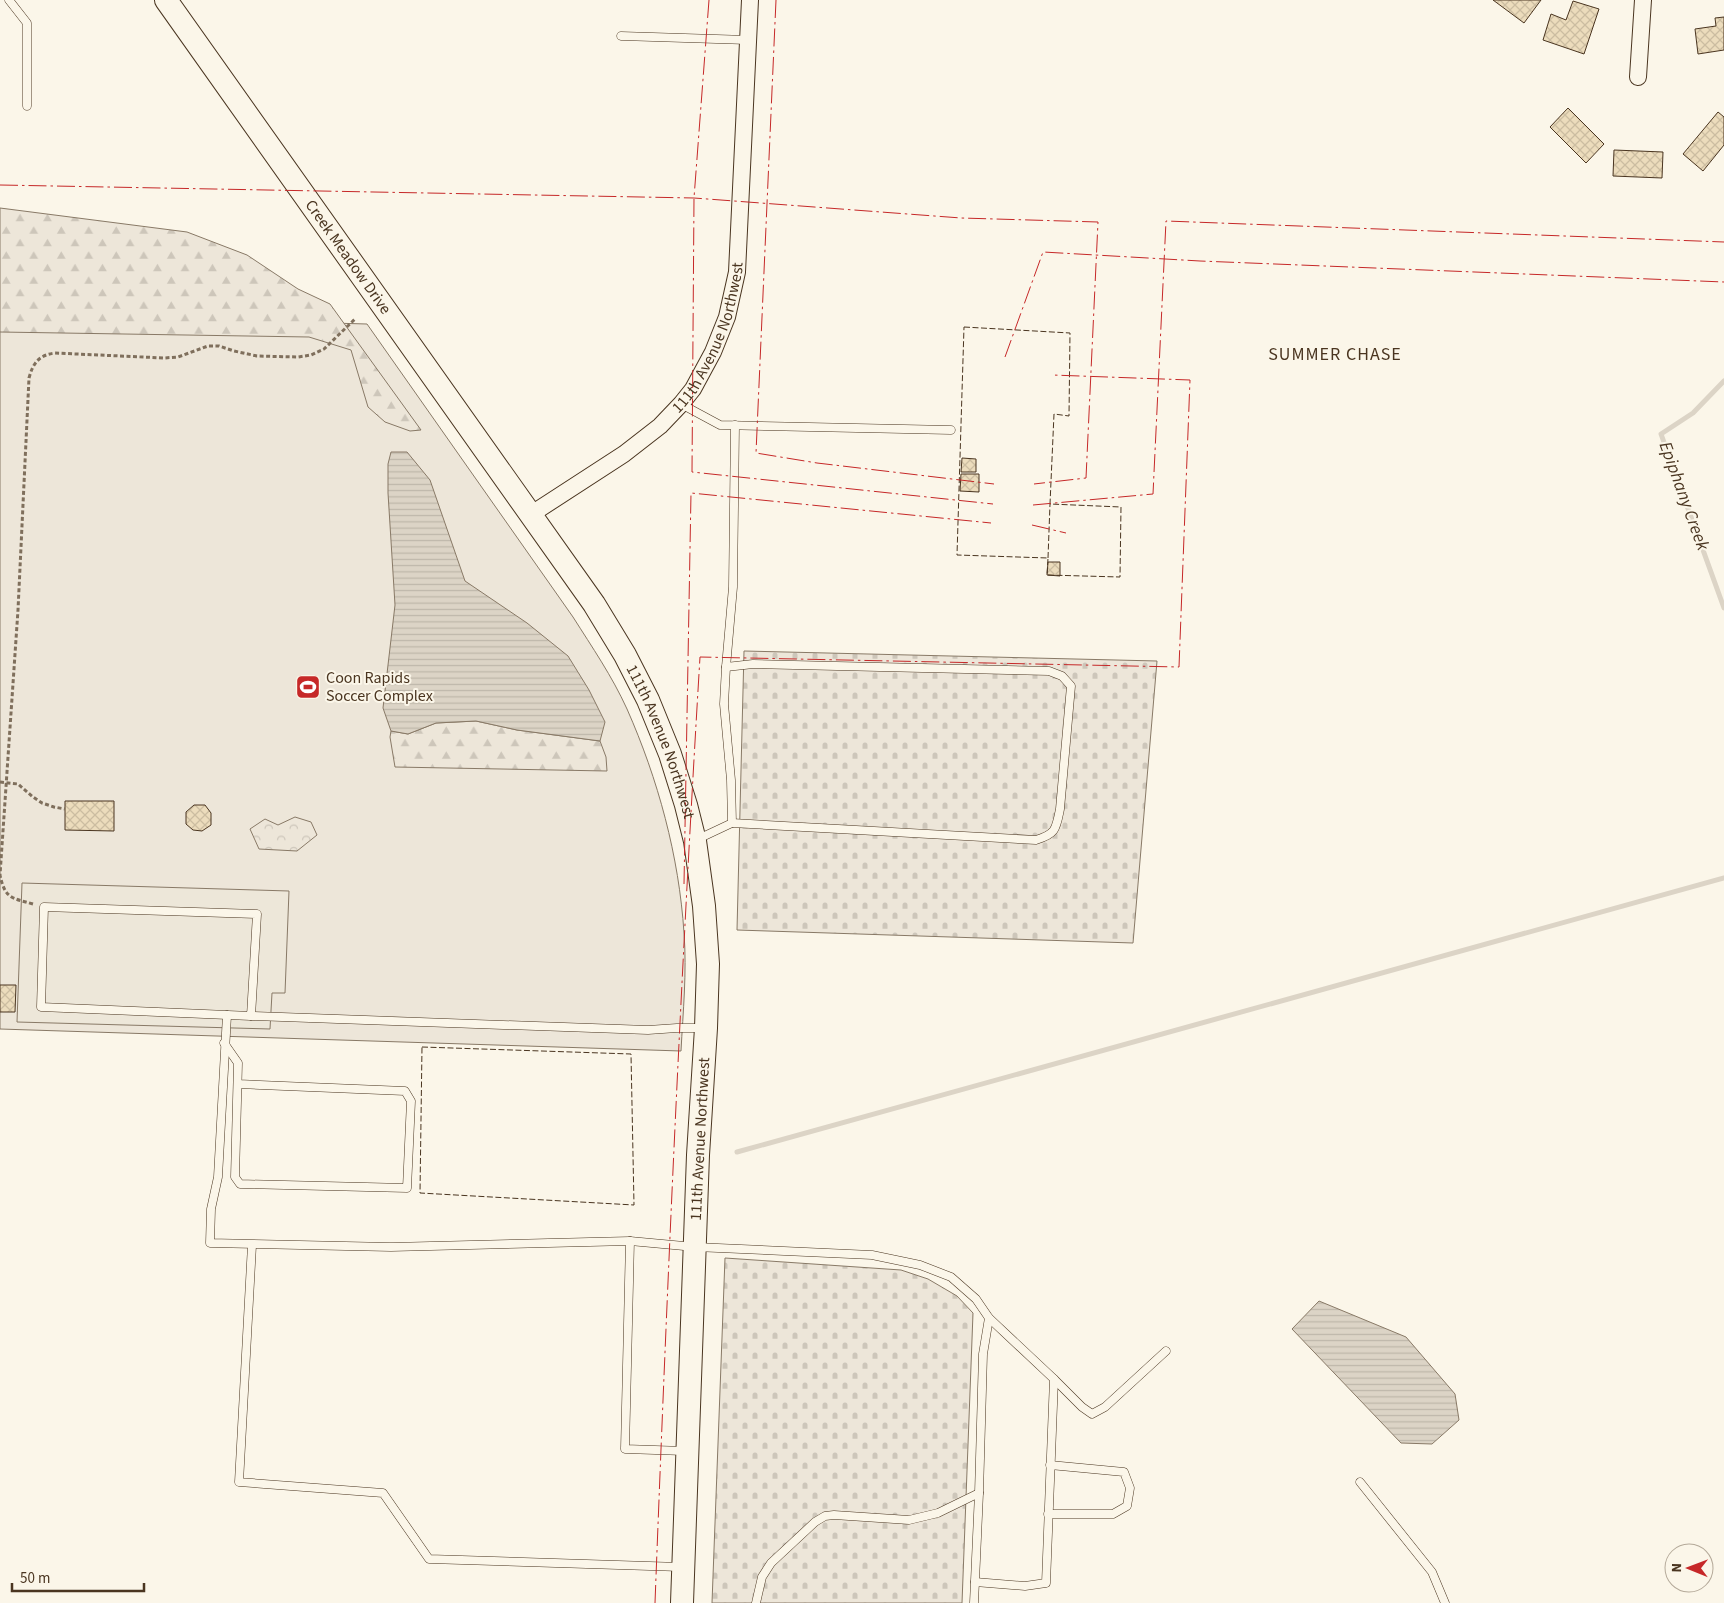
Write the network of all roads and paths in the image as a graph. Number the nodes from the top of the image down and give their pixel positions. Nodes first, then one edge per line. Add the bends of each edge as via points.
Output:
1 (9, 0) edge
2 (166, 0) edge
3 (750, 0) edge
4 (1643, 0) edge
5 (621, 36) dead end
6 (748, 40) junction
7 (1638, 77) dead end
8 (27, 106) dead end
9 (355, 319) dead end
10 (681, 404) junction
11 (735, 425) junction
12 (951, 430) dead end
13 (530, 515) junction
14 (726, 667) junction
15 (0, 782) edge
16 (6, 782) junction
17 (65, 809) dead end
18 (732, 823) junction
19 (695, 841) junction
20 (44, 907) junction
21 (227, 1015) junction
22 (252, 1016) junction
23 (706, 1028) junction
24 (224, 1043) junction
25 (238, 1084) junction
26 (630, 1241) junction
27 (252, 1245) junction
28 (695, 1247) junction
29 (989, 1318) junction
30 (1166, 1352) dead end
31 (1054, 1379) junction
32 (687, 1451) junction
33 (1050, 1465) junction
34 (1360, 1482) dead end
35 (980, 1493) junction
36 (1048, 1514) junction
37 (683, 1567) junction
38 (975, 1582) junction
39 (682, 1603) edge
40 (756, 1603) edge
41 (974, 1603) edge
42 (1445, 1603) edge

1 - 8 lane via 26,23
2 - 13 street, Creek Meadow Drive
3 - 6 street, 111th Avenue Northwest
4 - 7 street
5 - 6 lane
6 - 10 street, 111th Avenue Northwest via 737,272 727,317 713,352
9 - 16 path via 324,349 298,357 258,356 208,346 178,357 164,358 45,354 32,366 28,378 18,620
10 - 11 lane via 720,425
10 - 13 street, 111th Avenue Northwest via 660,426 624,454
11 - 12 lane
11 - 14 lane via 733,587
13 - 19 street, 111th Avenue Northwest via 594,604 625,654 670,754
14 - 18 lane via 724,704
14 - 18 lane via 753,664 1049,671 1062,676 1071,686 1060,809 1056,828 1048,836 1036,840
15 - 16 path
16 - 17 path via 18,784 42,803
16 - 20 path via 0,875 4,889 11,897
18 - 19 lane
19 - 23 street, 111th Avenue Northwest via 708,964
20 - 21 lane via 41,1007
20 - 22 lane via 257,914
21 - 22 lane
21 - 24 lane
22 - 23 lane via 648,1030
23 - 28 street, 111th Avenue Northwest
24 - 25 lane via 238,1063
24 - 27 lane via 218,1177 211,1209 210,1243
25 - 25 lane via 235,1177 240,1184 407,1188 411,1101 405,1091
26 - 27 lane via 392,1247
26 - 28 lane
26 - 32 lane via 625,1449
27 - 37 lane via 239,1482 383,1493 429,1559
28 - 29 lane via 872,1255 920,1265 951,1277 976,1298
28 - 32 street, 111th Avenue Northwest
29 - 31 lane
29 - 35 lane via 983,1354
30 - 31 lane via 1105,1408 1092,1414
31 - 33 lane
32 - 37 street, 111th Avenue Northwest
33 - 36 lane
33 - 36 lane via 1124,1472 1130,1488 1126,1506 1113,1514
34 - 42 lane via 1432,1572
35 - 38 lane
35 - 40 lane via 938,1513 909,1520 825,1516 772,1563 762,1577
36 - 38 lane via 1046,1583 1025,1586
37 - 39 street, 111th Avenue Northwest
38 - 41 lane

